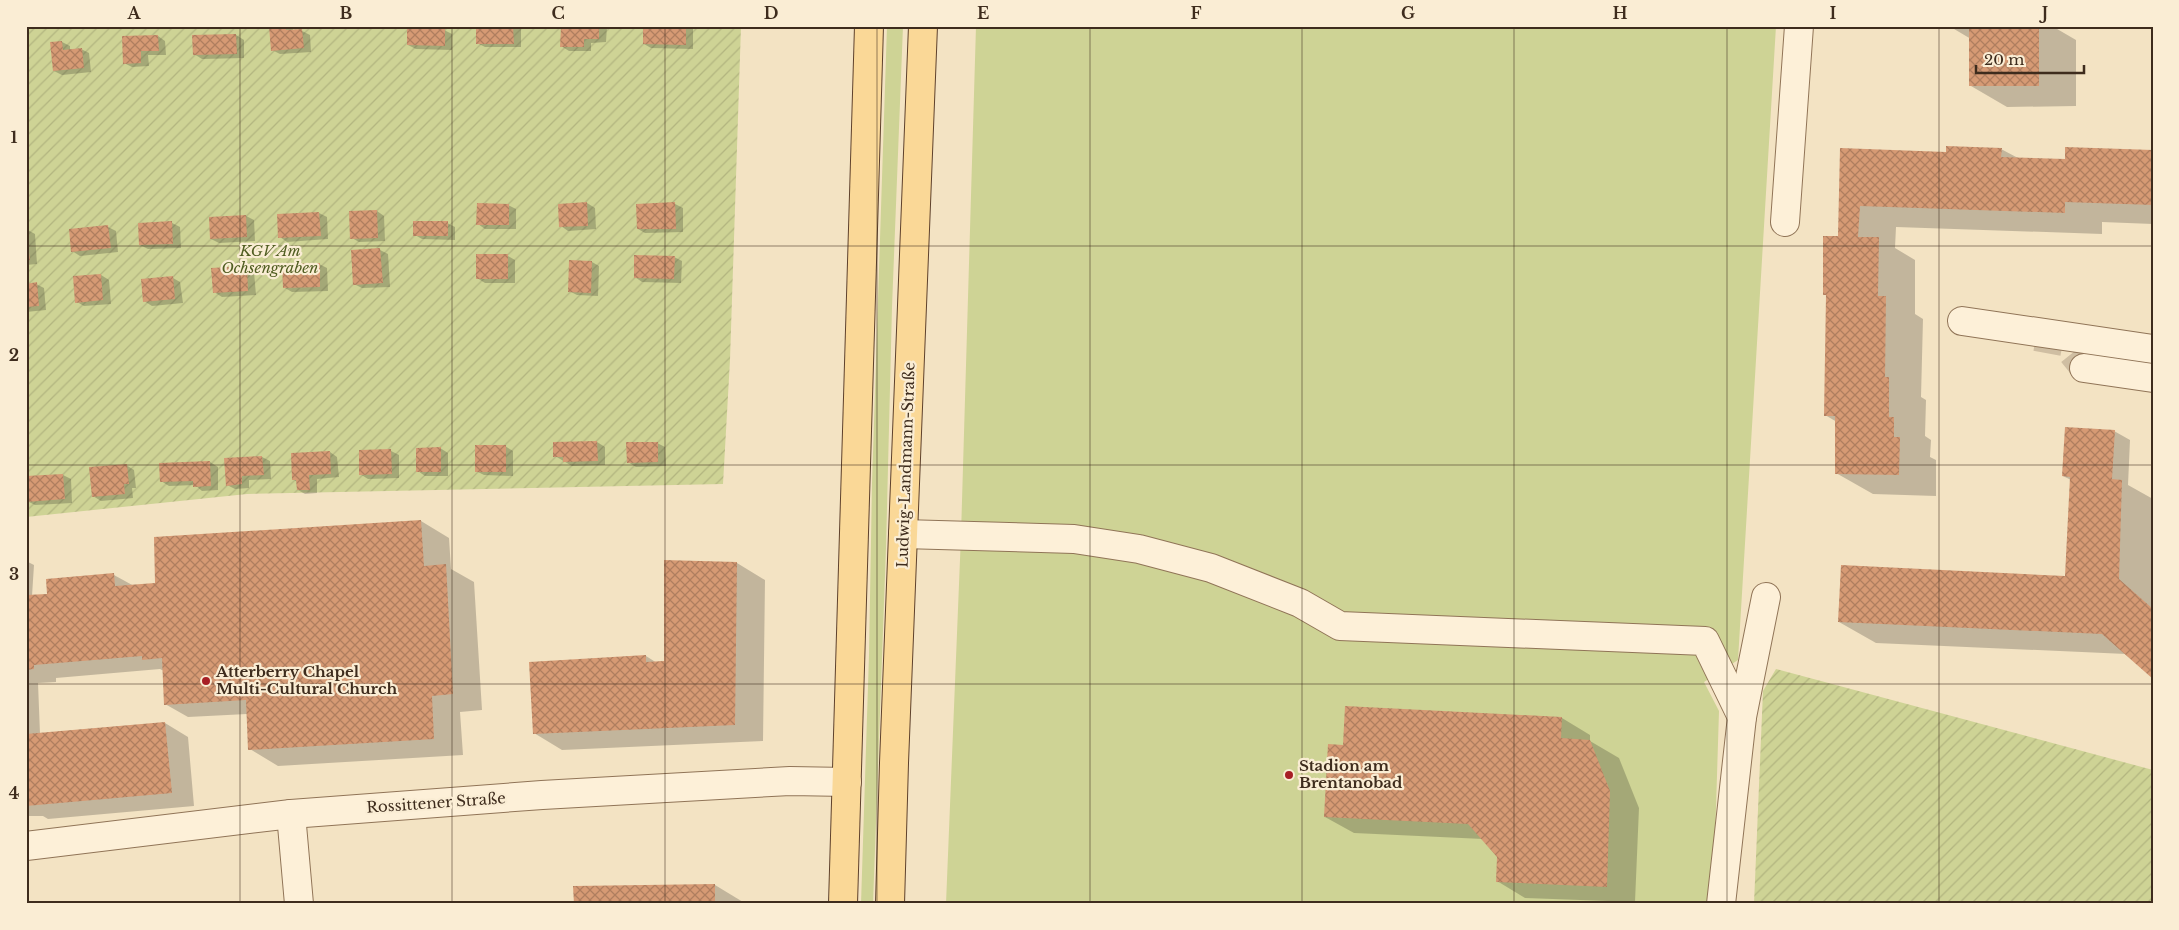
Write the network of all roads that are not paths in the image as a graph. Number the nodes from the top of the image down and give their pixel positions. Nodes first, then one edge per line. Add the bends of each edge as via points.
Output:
1 (869, 26) edge
2 (923, 26) edge
3 (1799, 26) edge
4 (1786, 222) dead end
5 (1962, 321) dead end
6 (2153, 349) edge
7 (2084, 368) tunnel mouth
8 (2153, 378) edge
9 (903, 534) junction
10 (1766, 597) dead end
11 (1742, 717) junction
12 (847, 782) junction
13 (291, 814) junction
14 (26, 846) edge
15 (299, 904) edge
16 (843, 904) edge
17 (890, 904) edge
18 (1722, 904) edge

1 - 12 main road
2 - 9 main road, Ludwig-Landmann-Straße
3 - 4 street
5 - 6 street
7 - 8 street
9 - 11 street via 1074,539 1140,549 1211,568 1300,604 1340,626 1705,641
9 - 17 main road, Ludwig-Landmann-Straße
10 - 11 street
11 - 18 street
12 - 13 street, Rossittener Straße via 790,781 542,795
12 - 16 main road
13 - 14 street, Rossittener Straße
13 - 15 street

